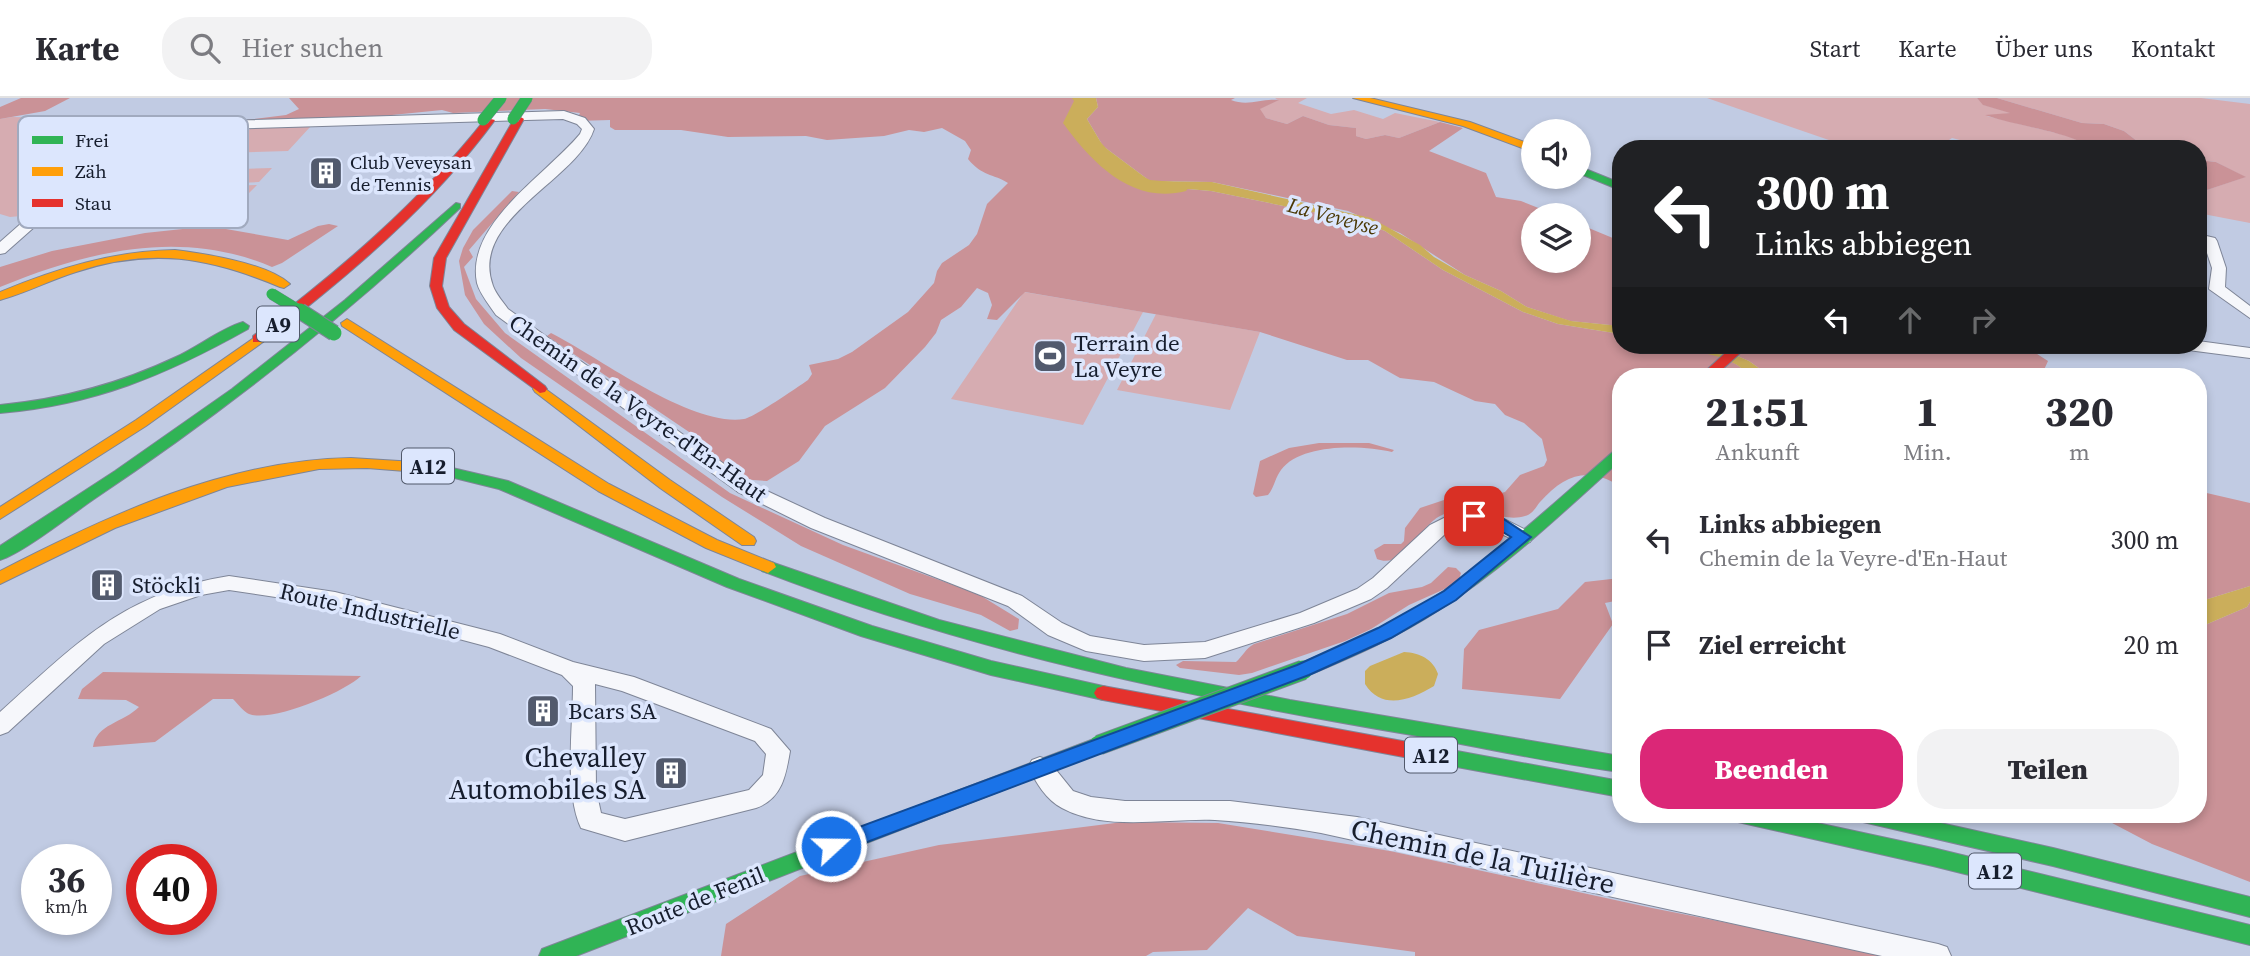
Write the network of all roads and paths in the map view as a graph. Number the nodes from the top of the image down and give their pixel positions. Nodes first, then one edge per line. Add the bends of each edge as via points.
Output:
1 (503, 98) edge
2 (528, 98) edge
3 (1358, 98) edge
4 (516, 119) junction
5 (487, 120) junction
6 (248, 125) edge
7 (1521, 145) edge
8 (1591, 175) edge
9 (1612, 184) edge
10 (25, 228) edge
11 (2207, 241) edge
12 (0, 250) edge
13 (291, 286) junction
14 (0, 296) edge
15 (0, 306) edge
16 (2250, 313) edge
17 (256, 318) junction
18 (341, 328) junction
19 (2207, 347) edge
20 (2250, 352) edge
21 (1732, 354) edge
22 (1716, 368) edge
23 (0, 409) edge
24 (1612, 460) edge
25 (0, 496) edge
26 (0, 514) edge
27 (0, 534) edge
28 (1523, 537) junction
29 (0, 554) edge
30 (0, 578) edge
31 (851, 598) junction
32 (816, 613) junction
33 (570, 668) junction
34 (0, 726) edge
35 (1612, 763) edge
36 (1040, 767) junction
37 (1612, 788) edge
38 (1779, 823) edge
39 (1903, 823) edge
40 (2250, 907) edge
41 (2250, 935) edge
42 (550, 956) edge
43 (1938, 956) edge

1 - 5 main road, A9, bridge
2 - 4 main road, A9, bridge
3 - 7 main road via 1466,124
4 - 27 main road, A9 via 431,212 335,297 187,410
4 - 29 main road via 486,170 459,202 355,299 208,413
4 - 31 main road, A12 via 440,258 435,285 447,315 693,505
5 - 13 main road via 426,178
5 - 26 main road, A9 via 459,161 417,204 293,312 172,401
6 - 28 street, Chemin de la Veyre-d'En-Haut via 564,115 584,124 586,135 505,217 486,247 483,277 502,312 745,488 818,523 1015,601 1068,637 1086,643 1144,653 1205,650 1307,618 1364,594 1456,518 1483,517
8 - 9 main road
10 - 12 street, Chemin de la Veyre-d'En-Haut
11 - 16 street via 2219,268 2217,289
13 - 14 main road, A12 via 230,259 161,253 77,268
13 - 15 main road, A12 via 187,262 154,262 69,278
13 - 17 main road
13 - 18 main road, A12
17 - 23 main road via 190,358 121,388 52,405
17 - 25 main road via 137,408
18 - 31 main road, A12 via 672,523 755,563
18 - 32 main road, A12 via 623,512
19 - 20 street
21 - 22 main road
24 - 28 main road, Route de Fenil
28 - 36 main road, Route de Fenil, bridge via 1478,575 1375,638 1303,670
30 - 32 main road, A12 via 105,524 198,489 292,467 377,461 435,466 503,485 665,556
31 - 35 main road, A12 via 947,630 1076,663
32 - 37 main road, A12 via 1049,682
33 - 33 street, Route Industrielle via 584,684 584,790 590,821 625,830 757,798 774,779 778,751 763,735 626,683
33 - 34 street, Route Industrielle via 492,640 335,598 229,583 153,604 97,638
36 - 42 main road, Route de Fenil
36 - 43 street, Chemin de la Tuilière via 1059,794 1078,804 1103,809 1214,810 1357,828
38 - 41 main road, A12
39 - 40 main road, A12

